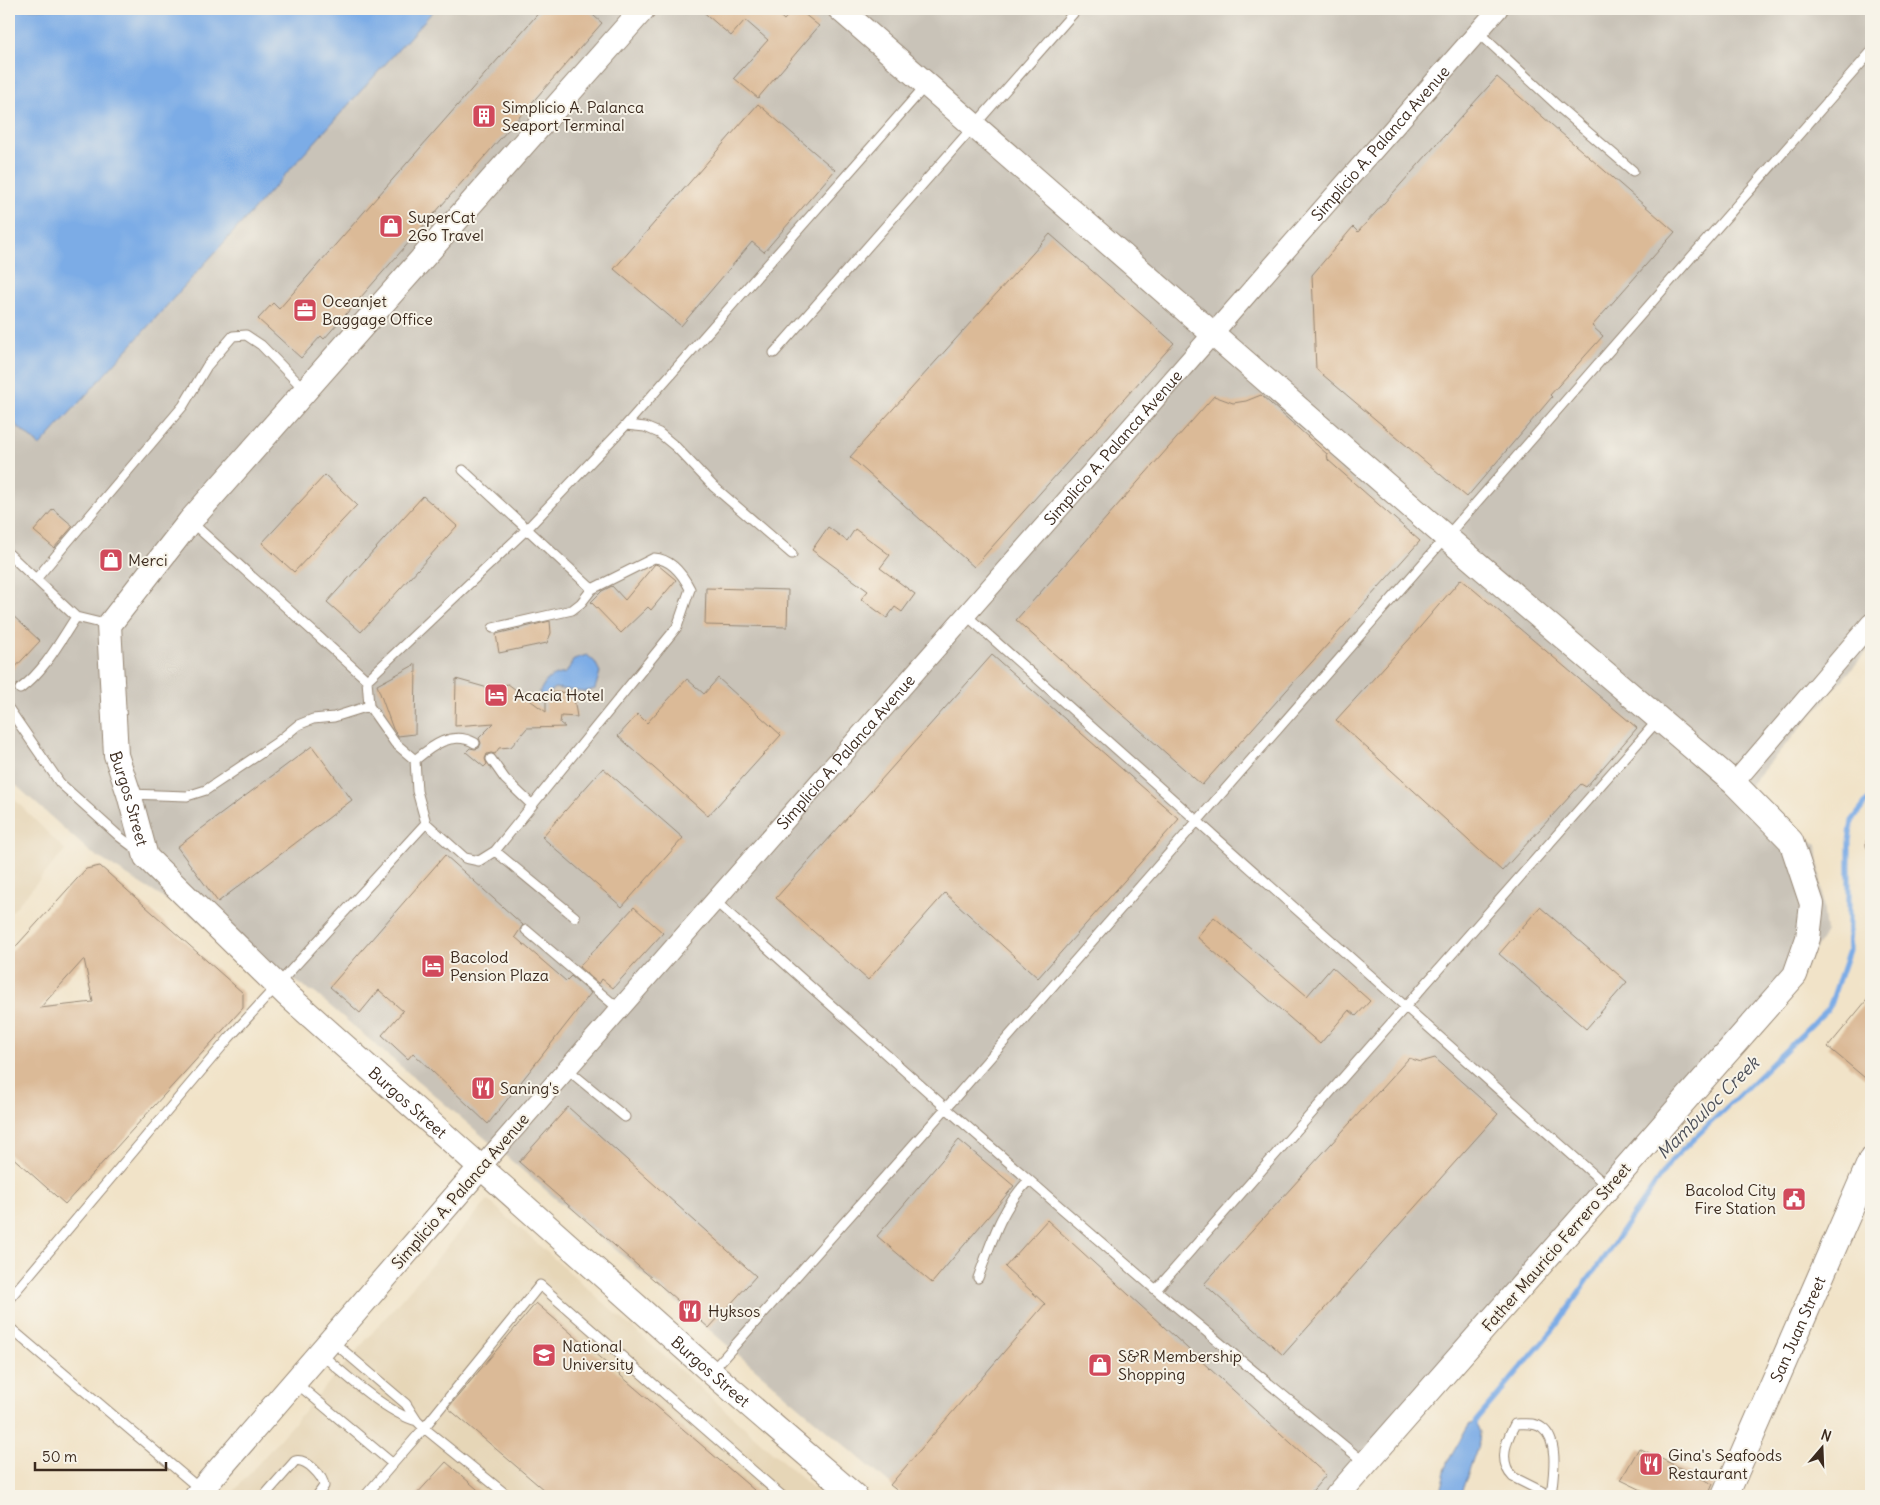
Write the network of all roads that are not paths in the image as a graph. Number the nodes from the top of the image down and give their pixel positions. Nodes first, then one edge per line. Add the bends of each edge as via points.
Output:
1 (643, 9) edge
2 (840, 9) edge
3 (1077, 9) edge
4 (1498, 9) edge
5 (1478, 32) junction
6 (1871, 52) edge
7 (928, 84) junction
8 (976, 126) junction
9 (1633, 172) dead end
10 (1214, 334) junction
11 (774, 353) dead end
12 (306, 391) junction
13 (626, 425) junction
14 (463, 470) dead end
15 (190, 522) junction
16 (526, 530) junction
17 (1446, 537) junction
18 (9, 554) edge
19 (792, 554) dead end
20 (36, 579) junction
21 (592, 589) junction
22 (966, 615) junction
23 (76, 617) junction
24 (1871, 622) edge
25 (109, 625) junction
26 (493, 628) dead end
27 (367, 680) junction
28 (20, 689) dead end
29 (369, 706) junction
30 (9, 709) edge
31 (1660, 718) junction
32 (474, 743) dead end
33 (491, 759) dead end
34 (414, 760) junction
35 (1734, 783) junction
36 (129, 794) junction
37 (532, 806) junction
38 (1196, 822) junction
39 (426, 823) junction
40 (495, 851) junction
41 (146, 857) junction
42 (714, 902) junction
43 (575, 917) dead end
44 (526, 930) dead end
45 (277, 985) junction
46 (1405, 1007) junction
47 (620, 1009) junction
48 (567, 1069) junction
49 (946, 1108) junction
50 (625, 1117) dead end
51 (1871, 1161) edge
52 (480, 1168) junction
53 (1029, 1180) junction
54 (1608, 1187) junction
55 (978, 1278) dead end
56 (1156, 1290) junction
57 (9, 1299) edge
58 (9, 1326) edge
59 (325, 1346) junction
60 (711, 1372) junction
61 (294, 1382) junction
62 (420, 1425) junction
63 (393, 1464) junction
64 (1366, 1464) junction
65 (198, 1493) edge
66 (264, 1496) edge
67 (317, 1496) edge
68 (365, 1496) edge
69 (508, 1496) edge
70 (782, 1496) edge
71 (855, 1496) edge
72 (1337, 1496) edge
73 (1552, 1496) edge
74 (1725, 1496) edge

1 - 12 street
2 - 7 street
3 - 8 lane
4 - 5 street, Simplicio A. Palanca Avenue
5 - 9 lane
5 - 10 street, Simplicio A. Palanca Avenue
6 - 17 lane
7 - 8 street
7 - 13 lane
8 - 10 street
8 - 11 lane
10 - 17 street
10 - 22 street, Simplicio A. Palanca Avenue
12 - 15 street
12 - 20 lane via 261,345 246,335 233,336 207,366 183,406
13 - 16 lane
13 - 19 lane via 645,427 659,433 713,486
14 - 16 lane
15 - 25 street
15 - 27 lane
16 - 21 lane
16 - 27 lane
17 - 31 street
17 - 38 lane
18 - 20 lane
20 - 23 lane
21 - 26 lane via 572,610
21 - 37 lane via 654,558 662,558 684,577 690,590 677,627
22 - 38 lane
22 - 42 street, Simplicio A. Palanca Avenue
23 - 25 lane
23 - 28 lane via 44,668
24 - 35 street
25 - 36 street, Burgos Street via 116,755
27 - 29 lane
29 - 34 lane via 395,743
29 - 36 lane via 334,718 313,719 298,725 206,790 187,796
30 - 41 lane via 60,783
31 - 35 street
31 - 46 lane
32 - 34 lane via 447,738
33 - 37 lane via 505,779
34 - 39 lane via 417,791
35 - 54 street, Father Mauricio Ferrero Street via 1790,841 1812,904 1808,938 1795,975
36 - 41 street, Burgos Street
37 - 40 lane
38 - 46 lane
38 - 49 lane
39 - 40 lane via 466,858 479,861
39 - 45 lane
40 - 43 lane
41 - 45 street, Burgos Street
42 - 47 street, Simplicio A. Palanca Avenue
42 - 49 lane
44 - 47 lane
45 - 52 street, Burgos Street
45 - 57 lane
46 - 54 lane
46 - 56 lane
47 - 48 street, Simplicio A. Palanca Avenue
48 - 50 lane
48 - 52 street, Simplicio A. Palanca Avenue
49 - 53 lane
49 - 60 lane
51 - 74 main road, San Juan Street
52 - 59 street, Simplicio A. Palanca Avenue
52 - 60 street, Burgos Street
53 - 55 lane via 1007,1206
53 - 56 lane
54 - 64 street, Father Mauricio Ferrero Street
56 - 64 lane
58 - 65 lane
59 - 61 street, Simplicio A. Palanca Avenue
59 - 62 lane via 406,1404
59 - 62 lane via 338,1369 391,1410
60 - 71 street, Burgos Street
61 - 63 lane
61 - 65 street, Simplicio A. Palanca Avenue
62 - 63 lane
62 - 69 lane
62 - 70 lane via 540,1285
63 - 68 lane
64 - 72 street, Father Mauricio Ferrero Street
66 - 67 lane via 298,1460 304,1461 323,1481 324,1486
73 - 73 lane via 1509,1473 1505,1447 1516,1424 1542,1428 1552,1442

